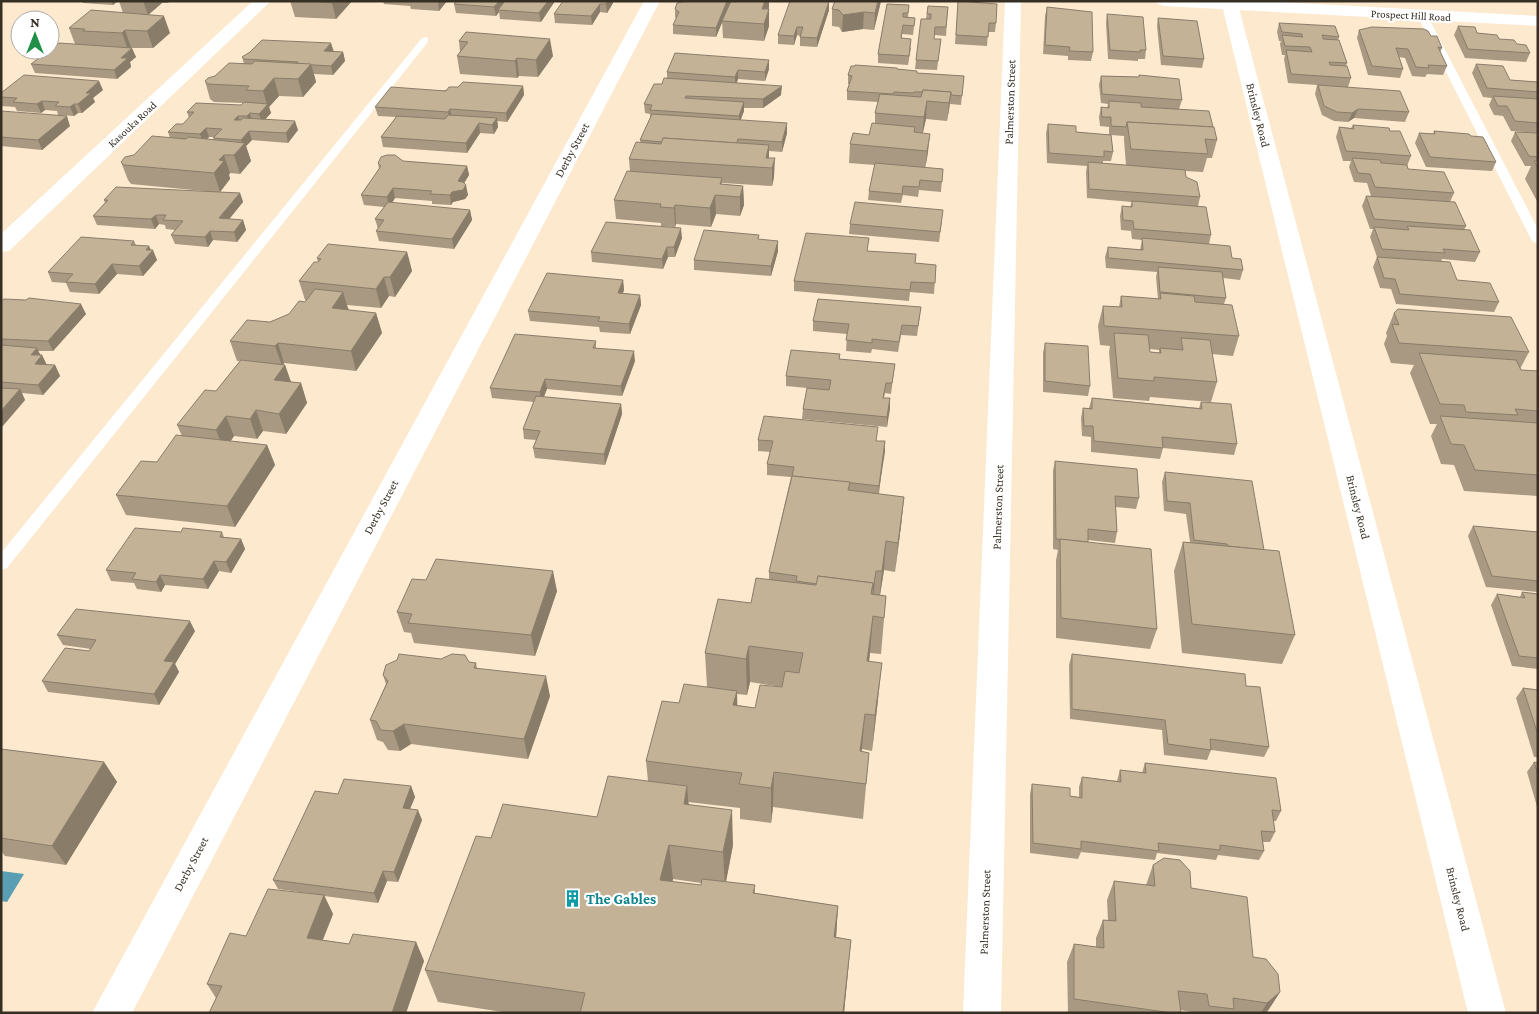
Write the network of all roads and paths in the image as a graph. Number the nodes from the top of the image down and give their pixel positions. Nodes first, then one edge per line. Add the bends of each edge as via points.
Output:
1 (263, 1) edge
2 (652, 1) edge
3 (1013, 1) edge
4 (1164, 1) edge
5 (1230, 3) edge
6 (1422, 15) junction
7 (1538, 21) edge
8 (425, 40) dead end
9 (1538, 241) edge
10 (1, 246) edge
11 (1, 564) edge
12 (111, 1013) edge
13 (982, 1013) edge
14 (1487, 1013) edge

1 - 10 street, Kasouka Road
2 - 12 street, Derby Street
3 - 13 street, Palmerston Street
4 - 5 street, Prospect Hill Road
5 - 6 street, Prospect Hill Road
5 - 14 street, Brinsley Road
6 - 7 street, Prospect Hill Road
6 - 9 lane
8 - 11 lane

